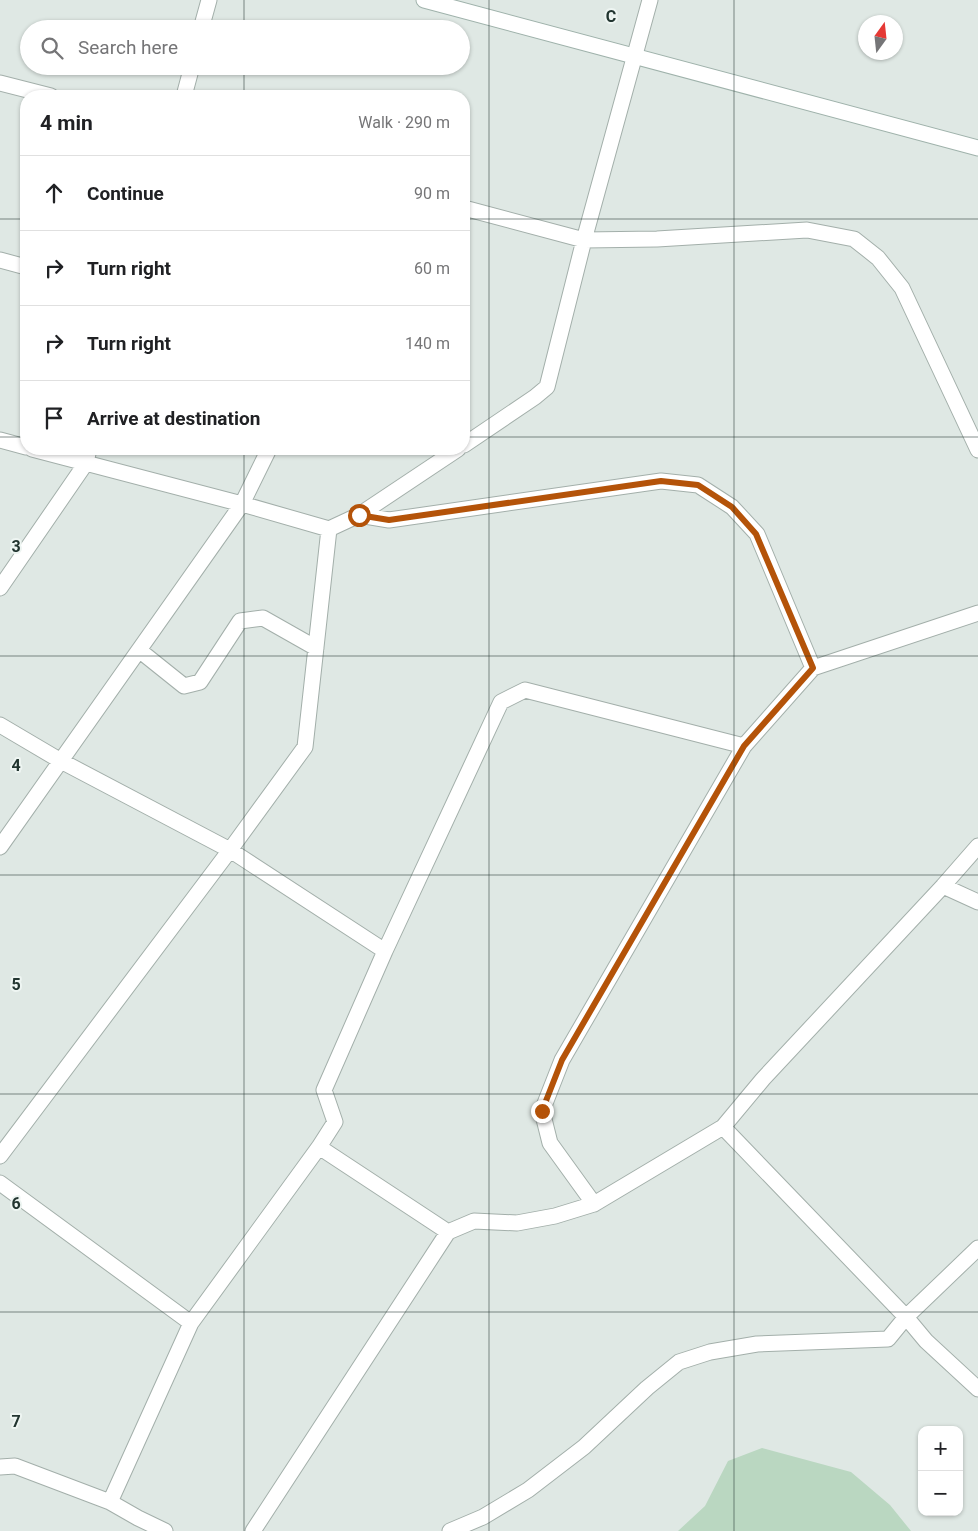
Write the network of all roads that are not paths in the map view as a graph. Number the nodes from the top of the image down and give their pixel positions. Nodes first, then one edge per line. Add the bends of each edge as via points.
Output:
1 (209, 0) edge
2 (424, 0) edge
3 (650, 0) edge
4 (203, 20) edge
5 (636, 56) junction
6 (190, 75) edge
7 (0, 82) edge
8 (29, 90) edge
9 (186, 90) edge
10 (978, 148) edge
11 (470, 210) edge
12 (584, 240) junction
13 (0, 260) edge
14 (20, 265) edge
15 (0, 440) edge
16 (470, 441) edge
17 (20, 445) edge
18 (978, 450) edge
19 (266, 455) edge
20 (449, 455) edge
21 (88, 456) edge
22 (242, 504) junction
23 (359, 515) junction
24 (329, 530) junction
25 (0, 588) edge
26 (978, 613) edge
27 (316, 648) junction
28 (139, 650) junction
29 (813, 668) junction
30 (0, 724) edge
31 (744, 746) junction
32 (61, 761) junction
33 (978, 846) edge
34 (0, 847) edge
35 (230, 850) junction
36 (944, 886) junction
37 (978, 902) edge
38 (385, 951) junction
39 (723, 1127) junction
40 (318, 1147) junction
41 (0, 1156) edge
42 (0, 1183) edge
43 (594, 1204) junction
44 (448, 1232) junction
45 (978, 1248) edge
46 (906, 1317) junction
47 (191, 1323) junction
48 (978, 1388) edge
49 (0, 1467) edge
50 (110, 1502) junction
51 (485, 1524) edge
52 (165, 1531) edge
53 (252, 1531) edge
54 (450, 1531) edge

1 - 4 street
2 - 5 street
3 - 5 street
5 - 10 street
5 - 12 street
6 - 9 street
7 - 8 street
11 - 12 street
12 - 16 street via 546,387
12 - 18 street via 807,230 854,239 878,258 902,288
13 - 14 street
15 - 17 street
19 - 22 street
20 - 23 street
21 - 22 street
21 - 25 street
22 - 24 street
22 - 28 street
23 - 24 street
23 - 29 street via 389,520 661,481 698,485 732,507 756,534
24 - 27 street
26 - 29 street
27 - 28 street via 264,618 240,622 200,682 184,686
27 - 35 street via 305,748
28 - 32 street
29 - 31 street
30 - 32 street
31 - 38 street via 525,690 501,702
31 - 43 street via 562,1060 542,1111 550,1143
32 - 34 street
32 - 35 street
33 - 36 street
35 - 38 street
35 - 41 street
36 - 37 street
36 - 39 street via 763,1079
38 - 40 street via 324,1090 335,1122
39 - 43 street
39 - 46 street
40 - 44 street
40 - 47 street
42 - 47 street
43 - 44 street via 517,1223 474,1222
44 - 53 street
45 - 46 street
46 - 48 street via 926,1341
46 - 51 street via 888,1339 757,1344 710,1352 679,1362 584,1447
47 - 50 street
49 - 50 street via 15,1466
50 - 52 street
51 - 54 street

